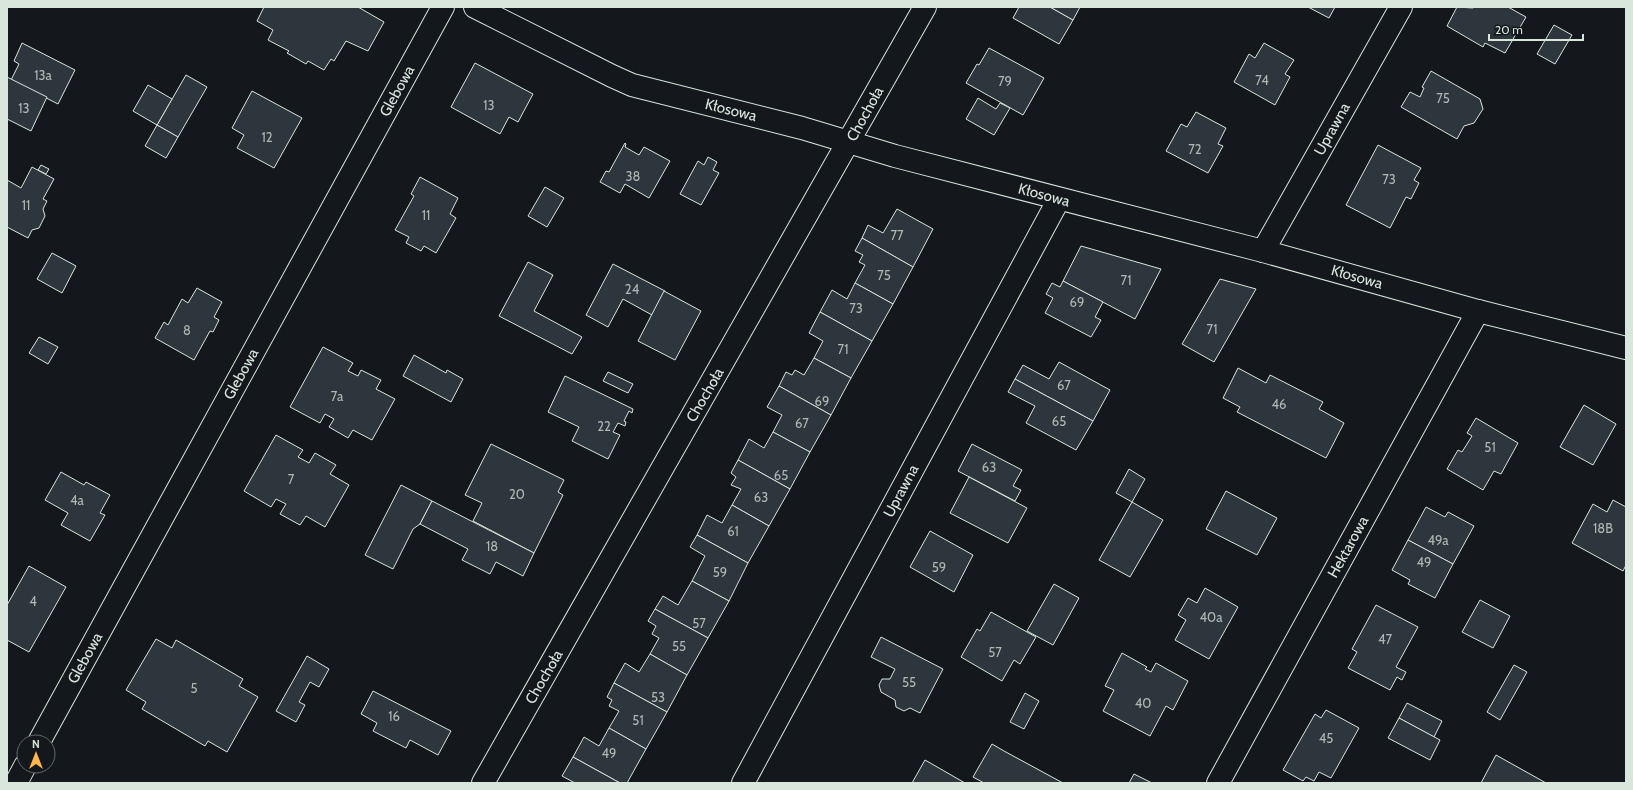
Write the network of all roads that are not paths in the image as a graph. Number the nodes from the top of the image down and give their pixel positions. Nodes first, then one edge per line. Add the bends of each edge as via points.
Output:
1 (443, 7) edge
2 (475, 7) edge
3 (925, 7) edge
4 (1401, 7) edge
5 (849, 142) junction
6 (1059, 199) junction
7 (1263, 251) junction
8 (1478, 311) junction
9 (1626, 348) edge
10 (43, 734) edge
11 (21, 774) edge
12 (16, 783) edge
13 (483, 783) edge
14 (743, 783) edge
15 (1218, 783) edge

1 - 10 street, Glebowa
2 - 5 street, Kłosowa via 632,85
3 - 5 street, Chochoła
4 - 7 street, Uprawna
5 - 6 street, Kłosowa
5 - 13 street, Chochoła
6 - 7 street, Kłosowa
6 - 14 street, Uprawna
7 - 8 street, Kłosowa
8 - 9 street, Kłosowa
8 - 15 street, Hektarowa
11 - 12 street

